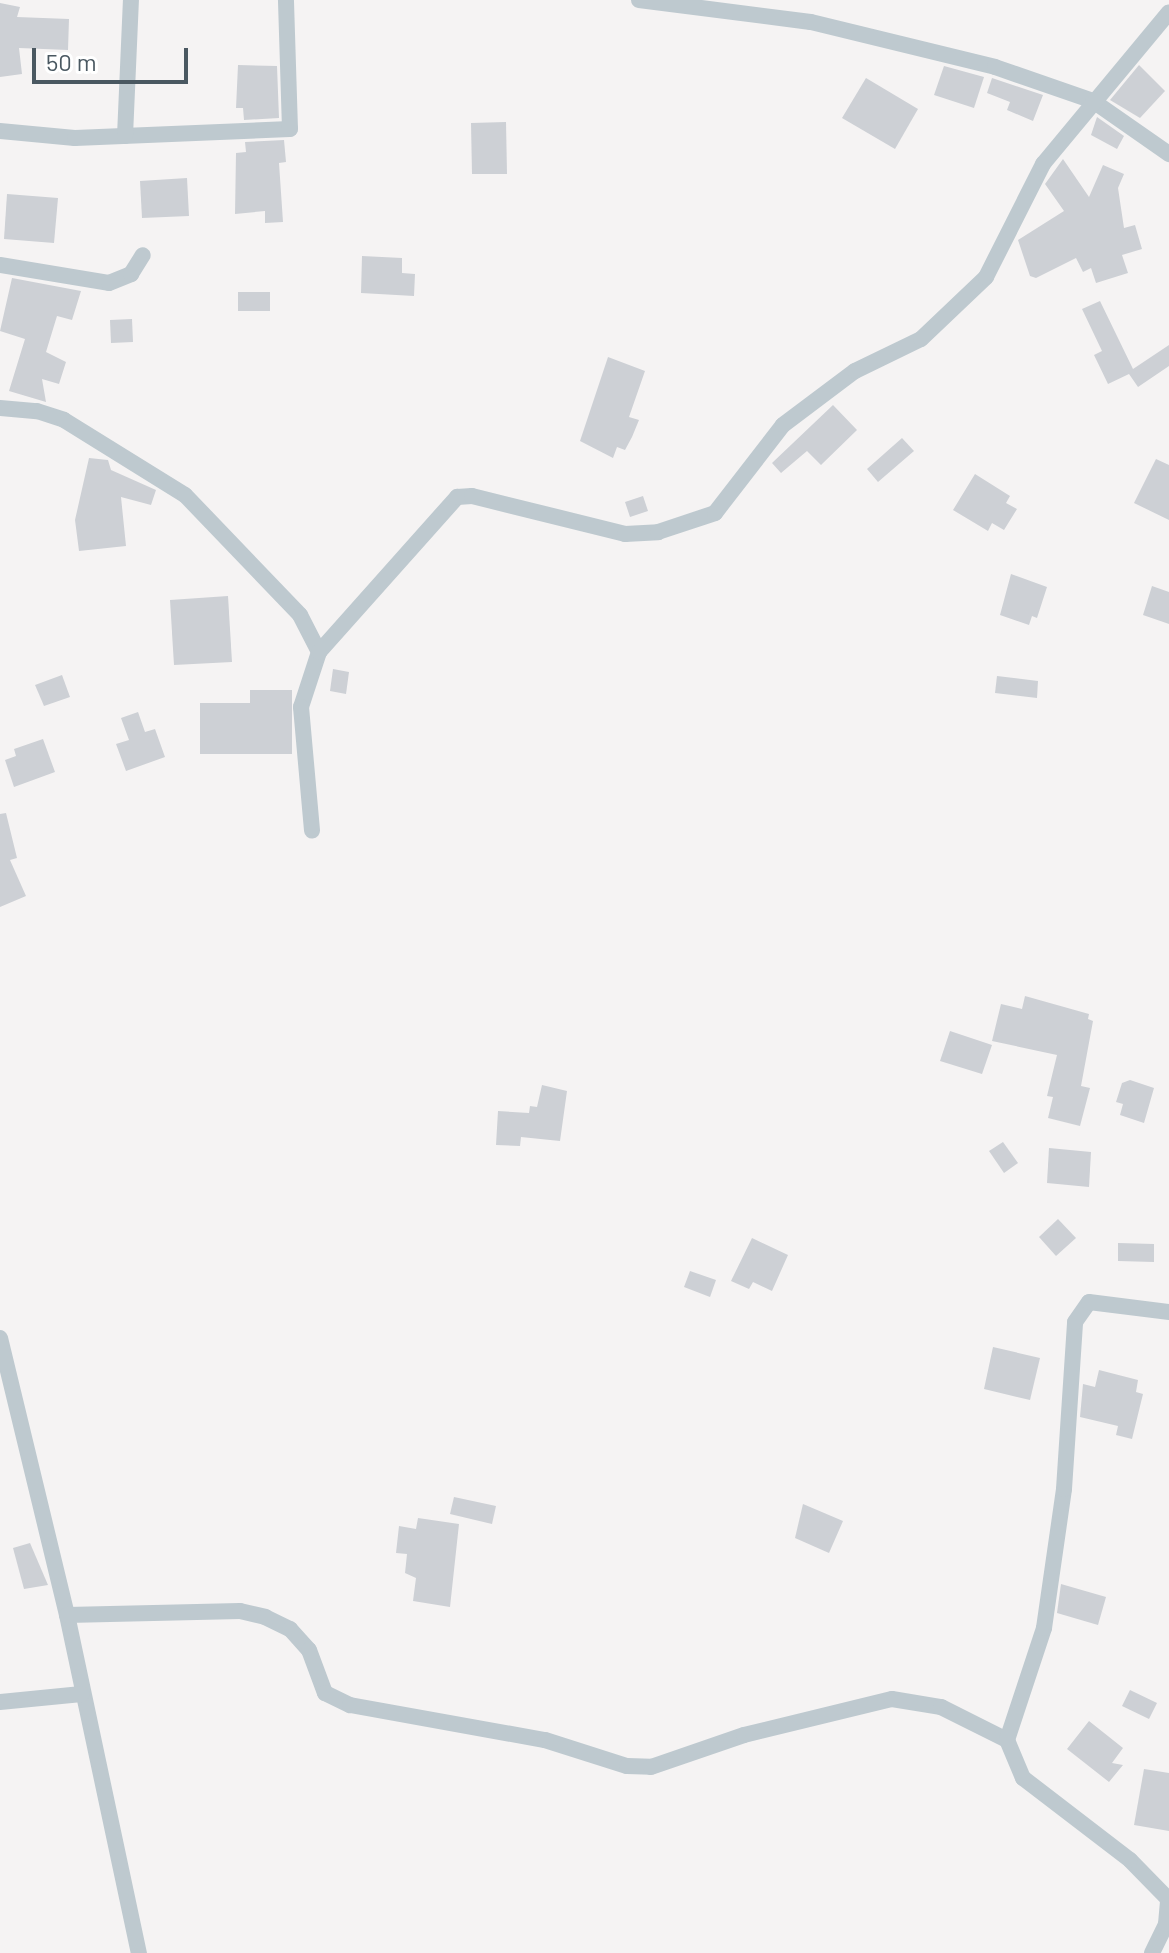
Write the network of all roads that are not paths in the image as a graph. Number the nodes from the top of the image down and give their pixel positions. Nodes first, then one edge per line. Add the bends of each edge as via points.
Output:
1 (131, 0) edge
2 (286, 0) edge
3 (639, 0) edge
4 (1169, 12) edge
5 (1093, 101) junction
6 (0, 131) edge
7 (125, 136) junction
8 (1169, 154) edge
9 (143, 255) dead end
10 (0, 265) edge
11 (0, 408) edge
12 (319, 652) junction
13 (312, 831) dead end
14 (1169, 1312) edge
15 (0, 1338) edge
16 (67, 1615) junction
17 (82, 1694) junction
18 (0, 1702) edge
19 (1007, 1740) junction
20 (1169, 1899) edge
21 (139, 1953) edge
22 (1152, 1953) edge

1 - 7 street
2 - 7 street via 290,129
3 - 5 street via 811,22 896,40
4 - 5 street
5 - 8 street
5 - 12 street via 1043,164 986,277 921,339 855,371 783,425 715,513 658,532 625,534 472,496 457,497
6 - 7 street
9 - 10 street via 131,274 109,283
11 - 12 street via 64,420 185,495 300,615
12 - 13 street via 301,707
14 - 19 street via 1089,1302 1075,1322 1064,1489 1044,1628
15 - 16 street
16 - 17 street
16 - 19 street via 240,1611 265,1617 290,1629 309,1650 325,1693 350,1705 545,1740 627,1766 651,1767 744,1735 892,1699 941,1707
17 - 18 street
17 - 21 street
19 - 20 street via 1023,1778 1130,1860
20 - 22 street via 1166,1924

